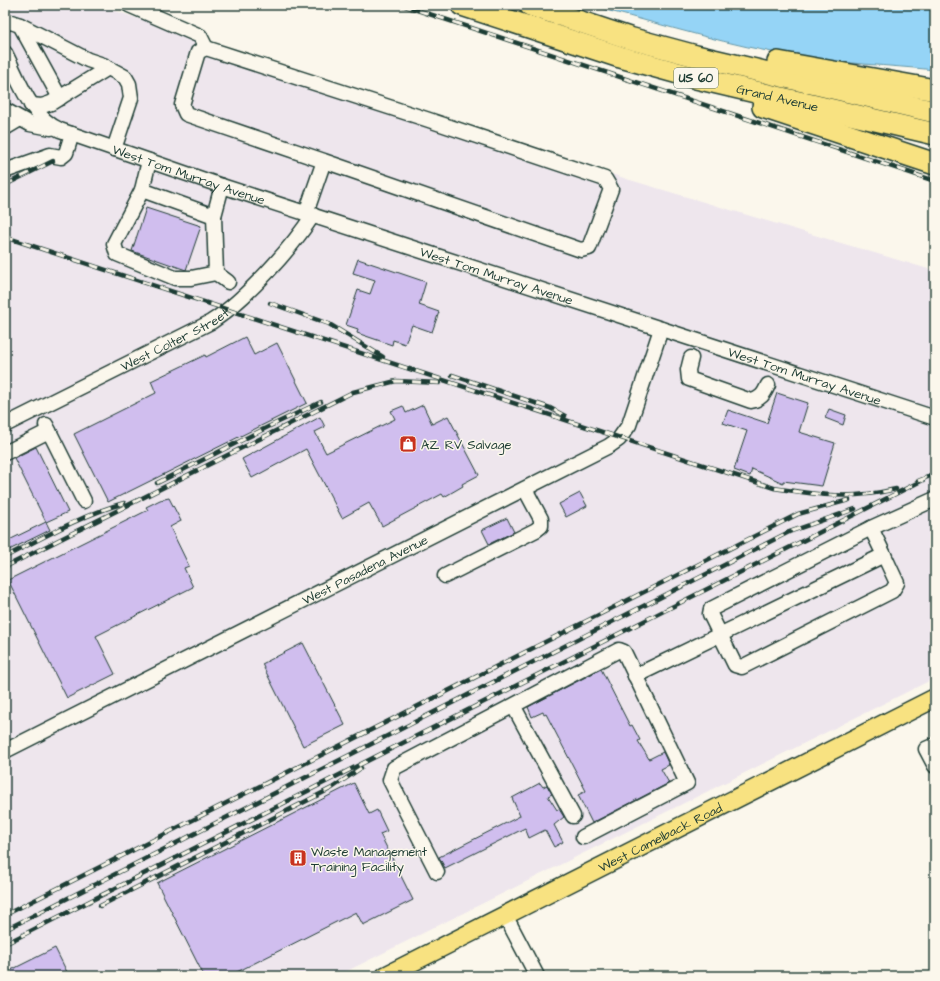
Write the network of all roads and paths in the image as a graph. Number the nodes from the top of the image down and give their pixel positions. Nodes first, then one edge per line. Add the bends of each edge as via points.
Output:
1 (129, 5) edge
2 (462, 5) edge
3 (530, 5) edge
4 (5, 23) edge
5 (20, 25) junction
6 (206, 48) junction
7 (5, 52) edge
8 (696, 56) junction
9 (108, 68) junction
10 (696, 78) junction
11 (935, 90) edge
12 (60, 98) junction
13 (31, 105) junction
14 (5, 110) edge
15 (935, 112) edge
16 (20, 119) junction
17 (5, 128) edge
18 (66, 132) junction
19 (935, 134) edge
20 (114, 149) junction
21 (149, 161) junction
22 (324, 161) junction
23 (935, 164) edge
24 (5, 171) edge
25 (222, 186) junction
26 (142, 190) junction
27 (310, 214) junction
28 (214, 216) junction
29 (216, 273) junction
30 (228, 282) dead end
31 (661, 329) junction
32 (691, 358) dead end
33 (768, 385) dead end
34 (935, 418) edge
35 (5, 425) edge
36 (5, 453) edge
37 (525, 489) junction
38 (935, 499) edge
39 (84, 501) dead end
40 (871, 528) junction
41 (884, 555) junction
42 (445, 576) dead end
43 (721, 635) junction
44 (635, 676) junction
45 (935, 698) edge
46 (514, 706) junction
47 (935, 745) edge
48 (5, 751) edge
49 (935, 766) edge
50 (573, 816) dead end
51 (584, 836) dead end
52 (437, 872) dead end
53 (505, 915) junction
54 (385, 976) edge
55 (537, 976) edge

1 - 6 street via 200,36
2 - 10 highway, Grand Avenue / US 60 via 607,53
3 - 8 highway, Grand Avenue / US 60 via 630,38
4 - 5 street
5 - 9 street
5 - 12 street
6 - 22 street via 198,52 182,105 186,114
6 - 22 street via 605,179 611,189 589,248 581,250
7 - 13 street
8 - 11 highway via 740,55
8 - 15 highway, Grand Avenue / US 60
9 - 12 street
9 - 20 street via 125,77 131,90 128,109
10 - 19 highway, Grand Avenue / US 60
10 - 23 highway via 732,97
12 - 13 street via 42,106
13 - 18 street via 42,120
14 - 16 street
16 - 17 street
16 - 18 street via 30,124
18 - 20 street, West Tom Murray Avenue
18 - 24 street via 66,154 61,157 50,155
20 - 21 street, West Tom Murray Avenue
21 - 25 street, West Tom Murray Avenue
21 - 26 street
22 - 27 street, West Colter Street
25 - 27 street, West Tom Murray Avenue
25 - 28 street
26 - 28 street
26 - 29 street via 114,244 117,254 175,278
27 - 31 street, West Tom Murray Avenue
27 - 35 street, West Colter Street via 305,228 229,311
28 - 29 street
29 - 30 street
31 - 34 street, West Tom Murray Avenue
31 - 37 street, West Pasadena Avenue via 629,425 619,439
32 - 33 street via 688,370 690,379 751,402 758,399
36 - 39 street via 48,428
37 - 42 street via 541,519 541,526
37 - 48 street, West Pasadena Avenue
38 - 40 street
40 - 41 street
40 - 43 street via 714,606 710,609 710,614
41 - 43 street
41 - 43 street via 897,583 892,591 742,667 736,665
43 - 44 street
44 - 46 street via 624,652 619,650
44 - 51 street via 687,783
45 - 53 main road, West Camelback Road
46 - 50 street
46 - 52 street via 394,768 390,780
47 - 49 street via 926,749
53 - 54 main road, West Camelback Road
53 - 55 street

